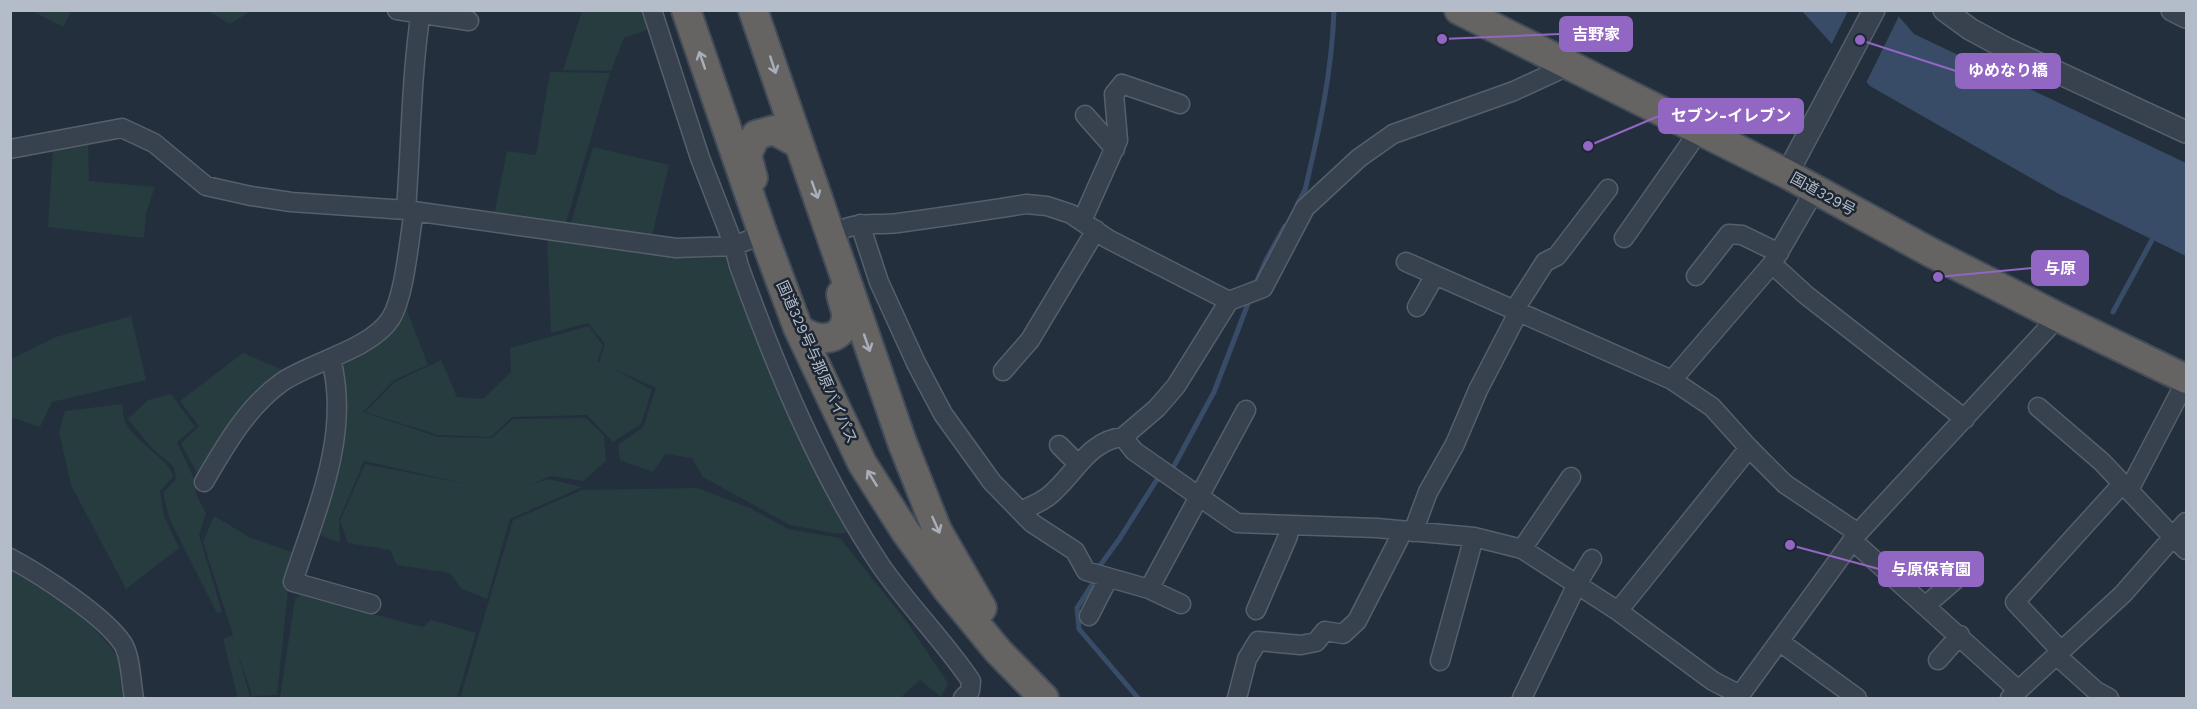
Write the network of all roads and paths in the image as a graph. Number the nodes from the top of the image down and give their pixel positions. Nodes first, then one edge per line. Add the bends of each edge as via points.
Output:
1 (397, 10) edge
2 (652, 10) edge
3 (686, 10) edge
4 (753, 10) edge
5 (1460, 10) edge
6 (1874, 10) edge
7 (1944, 10) edge
8 (2172, 10) edge
9 (421, 12) edge
10 (2187, 17) edge
11 (469, 21) dead end
12 (1569, 66) junction
13 (1179, 105) dead end
14 (1085, 115) dead end
15 (1699, 131) junction
16 (2187, 132) edge
17 (799, 144) junction
18 (10, 148) edge
19 (1115, 149) junction
20 (1787, 174) junction
21 (1608, 189) dead end
22 (1815, 190) junction
23 (410, 211) junction
24 (721, 212) junction
25 (759, 222) junction
26 (860, 224) junction
27 (1089, 226) junction
28 (1624, 238) dead end
29 (833, 242) junction
30 (734, 246) junction
31 (703, 248) junction
32 (1775, 259) junction
33 (1406, 262) dead end
34 (1435, 275) junction
35 (1696, 276) dead end
36 (1229, 301) junction
37 (1417, 307) dead end
38 (1517, 310) junction
39 (2058, 317) junction
40 (798, 328) junction
41 (331, 359) junction
42 (1003, 371) dead end
43 (1672, 380) junction
44 (2187, 380) edge
45 (2038, 407) dead end
46 (1246, 410) dead end
47 (1965, 418) junction
48 (1124, 437) junction
49 (1059, 445) dead end
50 (1749, 448) junction
51 (1077, 463) junction
52 (1571, 477) dead end
53 (204, 482) dead end
54 (2126, 486) junction
55 (1198, 496) junction
56 (1021, 511) junction
57 (2187, 522) edge
58 (1290, 525) junction
59 (1408, 532) junction
60 (1855, 536) junction
61 (1474, 537) junction
62 (2173, 537) junction
63 (1522, 549) junction
64 (2187, 550) edge
65 (10, 558) edge
66 (1592, 559) dead end
67 (1108, 579) junction
68 (1955, 580) dead end
69 (1577, 584) junction
70 (1149, 589) junction
71 (371, 604) dead end
72 (1181, 604) dead end
73 (1925, 606) junction
74 (1256, 610) dead end
75 (1618, 611) junction
76 (1089, 616) dead end
77 (1960, 635) junction
78 (1780, 642) junction
79 (2059, 653) junction
80 (1938, 660) dead end
81 (1440, 661) dead end
82 (1022, 674) junction
83 (2014, 694) edge
84 (1738, 697) edge
85 (134, 699) edge
86 (963, 699) edge
87 (1044, 699) edge
88 (1237, 699) edge
89 (1522, 699) edge
90 (1857, 699) edge
91 (2109, 699) edge

1 - 9 street
2 - 24 street
25 -> 3 highway, 国道329号与那原バイパス
4 -> 17 highway, 国道329号与那原バイパス
5 - 12 highway, 国道329号
6 - 20 street
7 - 16 street via 2007,49
8 - 10 street
9 - 11 street
9 - 23 street via 412,75
12 - 15 highway, 国道329号
12 - 36 street via 1514,91 1393,134 1359,158 1305,208 1263,288
13 - 19 street via 1122,84 1114,94 1118,140
14 - 19 street
15 - 20 highway, 国道329号
15 - 28 street
17 - 25 highway via 774,130 756,135 750,142 747,155
17 -> 29 highway, 国道329号与那原バイパス
18 - 23 street via 122,128 154,143 206,186 291,202
19 - 27 street
20 - 22 highway, 国道329号
21 - 38 street via 1557,256 1545,262
22 - 32 street
22 - 39 highway, 国道329号
23 - 31 street via 676,248
23 - 41 street via 405,269 392,316 382,329
24 - 30 street
24 - 31 street via 716,231
25 - 30 street
25 - 40 highway, 国道329号与那原バイパス
26 - 27 street via 896,223 1026,204 1071,214
26 - 29 street via 846,226
26 - 56 street via 879,282 943,414 992,482
27 - 36 street
27 - 42 street via 1030,340
29 - 40 highway via 846,316 843,328 825,339 807,336
29 -> 82 highway, 国道329号与那原バイパス via 902,442 937,530
30 - 31 street
30 - 86 street via 759,322 824,465 882,567 971,681 970,691
32 - 35 street via 1742,235 1729,234
32 - 43 street
32 - 47 street via 1806,295
33 - 34 street
34 - 37 street
34 - 38 street
36 - 48 street via 1176,386
38 - 43 street
38 - 59 street via 1455,444
39 - 44 highway, 国道329号
39 - 47 street
82 -> 40 highway, 国道329号与那原バイパス via 947,589 905,531 862,463
41 - 53 street via 268,393 231,436
41 - 71 street via 336,378 338,430 293,582
43 - 50 street via 1712,407
44 - 54 street
45 - 54 street
46 - 55 street
47 - 60 street
48 - 51 street via 1109,438
48 - 55 street via 1134,451
49 - 51 street
50 - 60 street via 1785,484
50 - 75 street
51 - 56 street via 1049,496
52 - 63 street
54 - 62 street
54 - 79 street via 2015,602
55 - 58 street via 1237,523
55 - 70 street
56 - 67 street via 1032,523 1075,551 1086,571
57 - 62 street
58 - 59 street
58 - 74 street
59 - 61 street
59 - 88 street via 1357,621 1343,634 1325,631 1316,642 1301,645 1258,641 1247,659
60 - 73 street
60 - 78 street
61 - 63 street
61 - 81 street
62 - 64 street
62 - 79 street via 2123,594
63 - 69 street
65 - 85 street via 44,576 124,645
66 - 69 street
67 - 70 street
67 - 76 street
68 - 73 street
69 - 75 street
69 - 89 street
70 - 72 street
73 - 77 street
75 - 84 street
77 - 80 street
77 - 83 street
78 - 84 street
78 - 90 street
79 - 83 street
79 - 91 street
82 - 87 highway, 国道329号与那原バイパス

